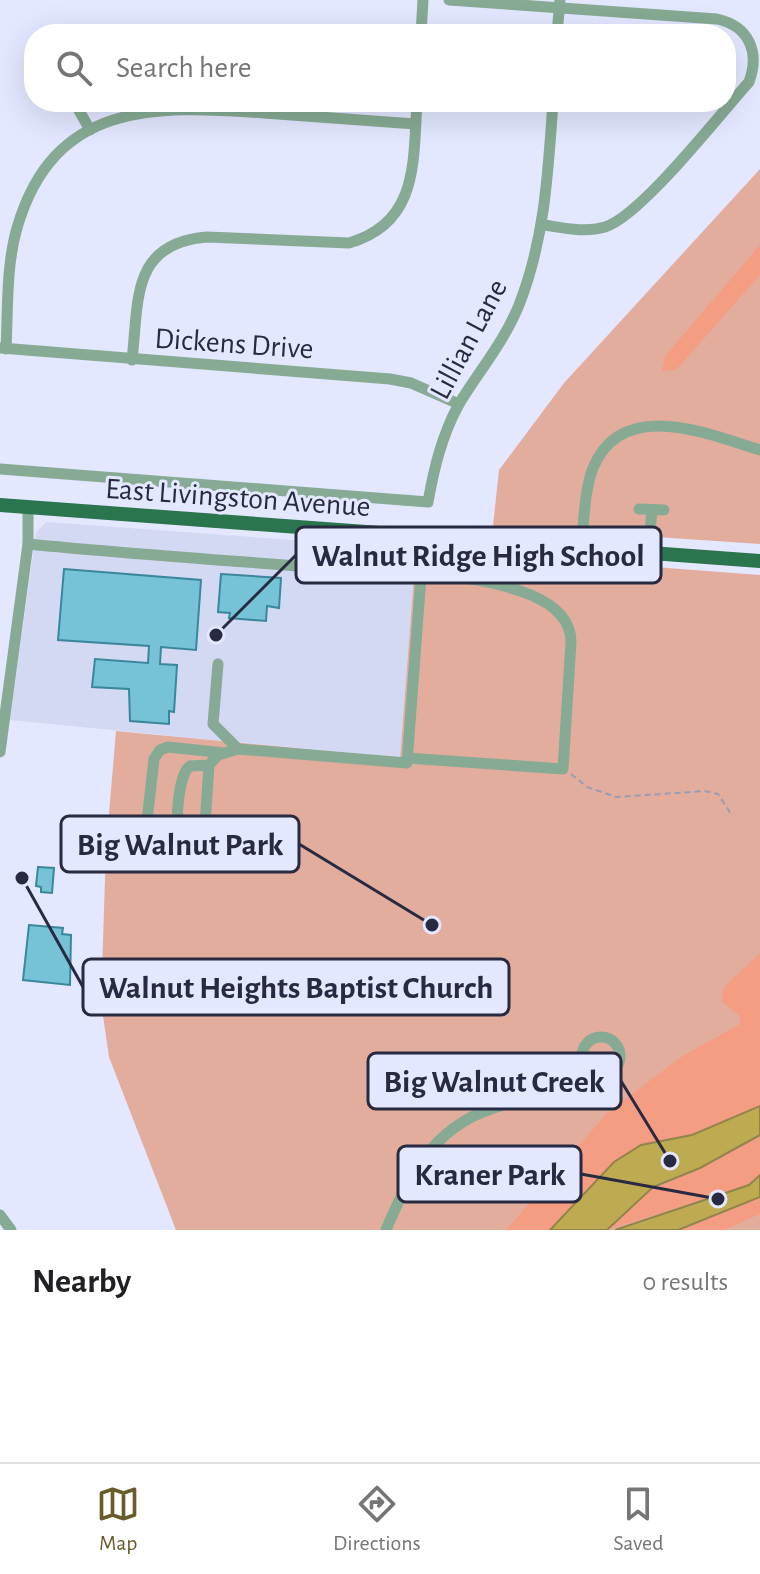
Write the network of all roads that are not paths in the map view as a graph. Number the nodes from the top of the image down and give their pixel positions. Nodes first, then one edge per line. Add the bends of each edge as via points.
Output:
1 (423, 0) edge
2 (449, 0) edge
3 (560, 4) edge
4 (422, 24) edge
5 (558, 24) edge
6 (731, 24) edge
7 (736, 26) edge
8 (757, 43) edge
9 (736, 96) edge
10 (80, 112) edge
11 (135, 112) edge
12 (241, 112) edge
13 (416, 112) edge
14 (552, 112) edge
15 (722, 112) edge
16 (415, 124) junction
17 (90, 130) junction
18 (544, 225) junction
19 (3, 349) edge
20 (132, 360) junction
21 (459, 404) junction
22 (760, 450) edge
23 (0, 469) edge
24 (0, 505) edge
25 (28, 508) junction
26 (639, 509) dead end
27 (424, 536) junction
28 (28, 544) junction
29 (581, 548) junction
30 (648, 553) junction
31 (760, 561) edge
32 (421, 574) junction
33 (218, 664) dead end
34 (238, 749) junction
35 (0, 752) edge
36 (226, 753) junction
37 (407, 758) junction
38 (209, 765) junction
39 (146, 830) dead end
40 (587, 1068) dead end
41 (0, 1215) edge
42 (11, 1230) edge
43 (386, 1230) edge

1 - 4 street
2 - 3 street
3 - 5 street
3 - 6 street
7 - 8 street
8 - 9 street via 749,82
10 - 17 street
11 - 17 street
12 - 16 street
13 - 16 street
14 - 18 street, Lillian Lane
15 - 18 street via 634,209 604,227
16 - 20 street via 412,174 402,204 386,224 363,239 322,245 196,237 158,255 138,288
17 - 19 street via 46,171 24,208 13,246
18 - 21 street, Lillian Lane via 518,307
19 - 20 street, Dickens Drive
20 - 21 street, Dickens Drive via 390,379
21 - 23 street, Lillian Lane via 440,450 428,502
22 - 29 street via 666,425 621,435 594,466
24 - 25 main road, East Livingston Avenue
25 - 27 main road, East Livingston Avenue
25 - 28 street
26 - 30 street via 658,510
27 - 29 main road, East Livingston Avenue
27 - 32 street
28 - 32 street
28 - 35 street
29 - 30 main road, East Livingston Avenue
30 - 31 main road, East Livingston Avenue
32 - 37 street
32 - 37 street via 495,583 531,595 564,619 571,642 563,769
33 - 34 street via 213,724
34 - 36 street
34 - 37 street via 407,763
36 - 38 street
36 - 39 street via 160,750 154,759
38 - 38 street via 204,839 182,842 177,829 182,776 190,766
40 - 43 street via 551,1090 490,1109 451,1129 411,1176
41 - 42 street

